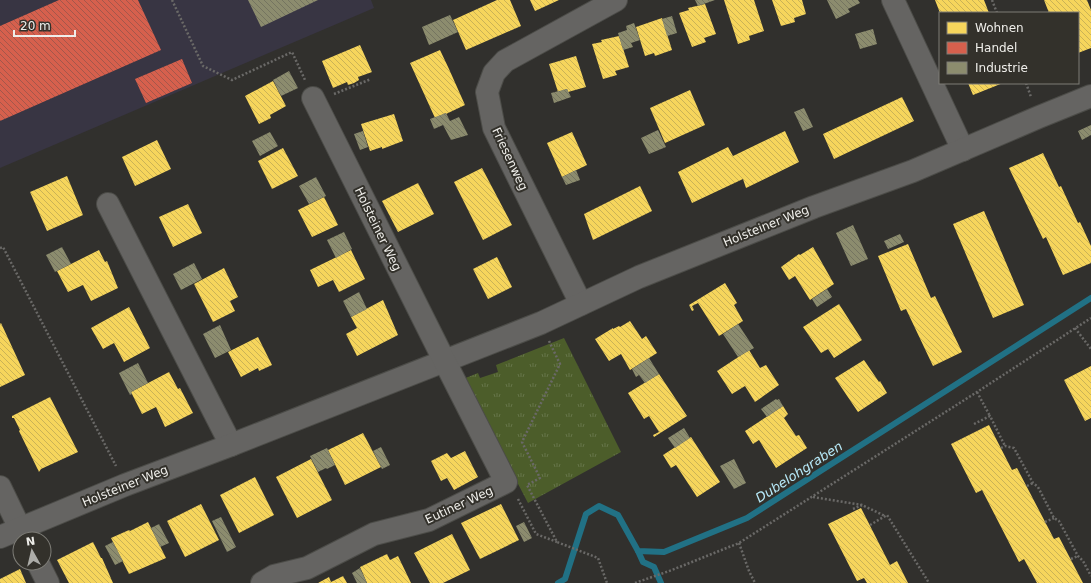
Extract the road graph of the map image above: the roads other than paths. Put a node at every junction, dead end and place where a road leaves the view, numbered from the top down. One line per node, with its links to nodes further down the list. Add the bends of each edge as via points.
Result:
1 (616, 0): 7 (street, Friesenweg, via 505,61 494,73 487,92 494,128)
2 (893, 0): 5 (street)
3 (1091, 96): 5 (street, Holsteiner Weg)
4 (314, 100): 8 (street, Holsteiner Weg)
5 (963, 150): 7 (street, Holsteiner Weg, via 821,204)
6 (108, 204): 9 (street)
7 (581, 304): 8 (street, Holsteiner Weg)
8 (444, 360): 9 (street, Holsteiner Weg); 17 (street, Eutiner Weg, via 506,482 429,520 374,534 307,568 274,576)
9 (231, 445): 12 (street, Holsteiner Weg, via 125,485)
10 (0, 488): 11 (street)
11 (22, 531)
12 (29, 531)
13 (12, 535): 14 (street, Holsteiner Weg)
14 (0, 537)
15 (42, 571): 16 (street)
16 (48, 583)
17 (262, 583)

